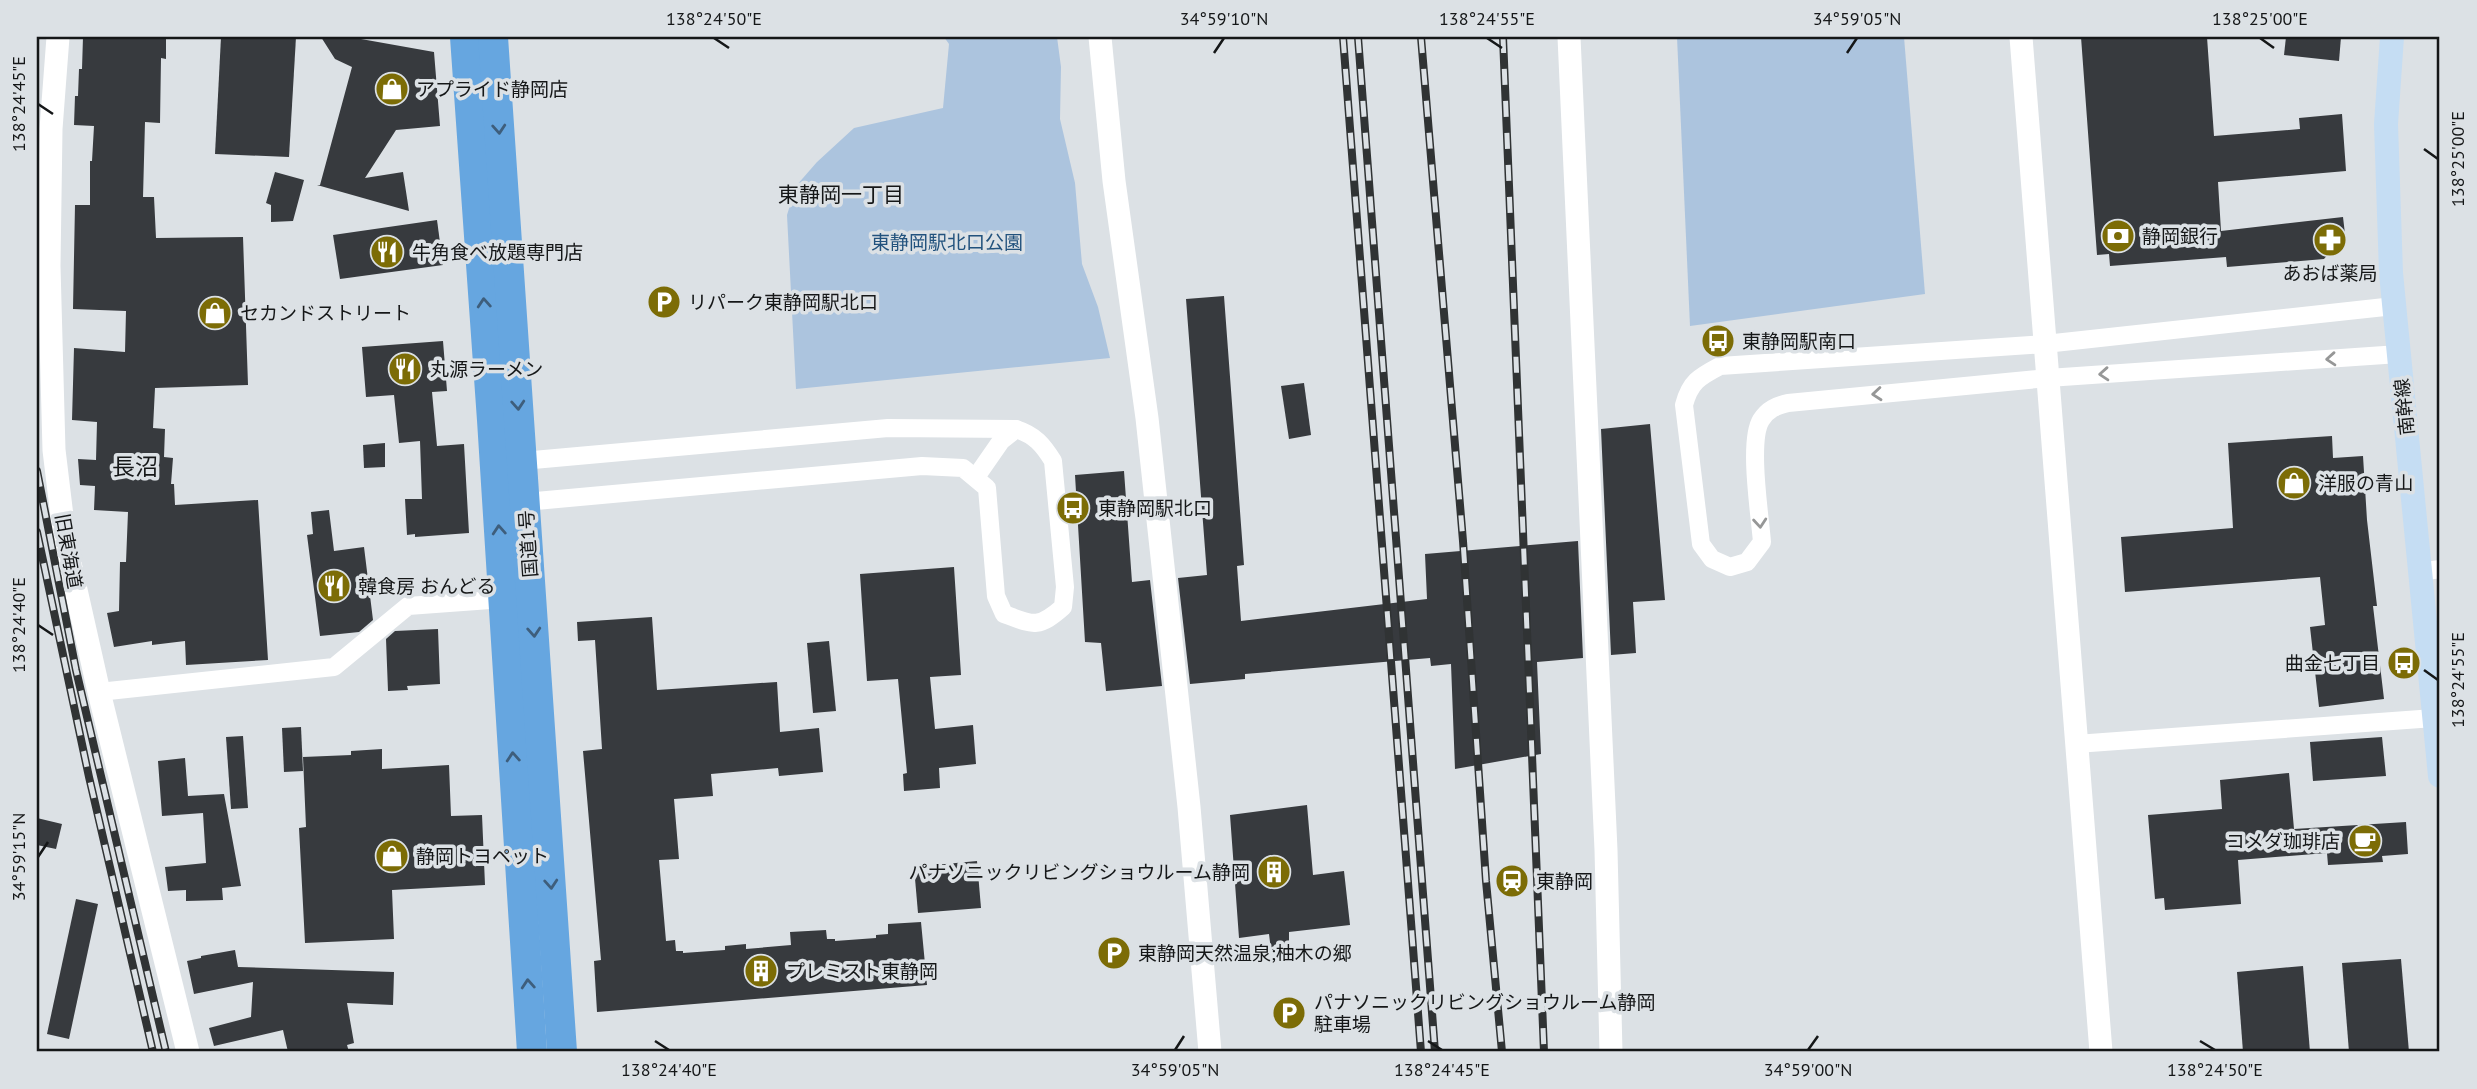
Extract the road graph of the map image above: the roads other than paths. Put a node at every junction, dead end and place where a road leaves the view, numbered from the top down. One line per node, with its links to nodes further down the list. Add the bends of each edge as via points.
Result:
1 (58, 37): 8 (street, 旧東海道)
2 (465, 37): 16 (highway, 国道1号, one-way to 2)
3 (493, 37): 14 (highway, 国道1号, one-way to 14)
4 (1100, 37): 27 (street, via 1185,765)
5 (1569, 37): 28 (street)
6 (2021, 37): 10 (street)
7 (2392, 37): 9 (main road, 南幹線, via 2386,124)
8 (46, 82): 20 (street, 旧東海道, via 51,129 54,450 65,541)
9 (2394, 306): 10 (street); 11 (main road, 南幹線)
10 (2045, 344): 12 (street); 12 (street, one-way to 10, via 1788,402 1770,408 1759,423 1754,453 1762,542 1747,562 1730,567 1712,559 1701,544 1684,405 1688,389 1701,376 1720,366)
11 (2399, 354): 12 (street, one-way to 12); 18 (main road, 南幹線)
12 (2048, 378): 22 (street)
13 (1016, 429): 14 (street, via 888,428); 15 (street, via 1001,441); 15 (street, via 1029,433 1053,461 1065,587 1063,607 1050,618 1032,624 1004,614 996,596 987,488)
14 (522, 461): 16 (street); 17 (highway, 国道1号)
15 (976, 477): 17 (street, via 963,468 922,466)
16 (496, 484): 17 (street); 19 (highway, 国道1号, one-way to 16)
17 (525, 502): 26 (highway, 国道1号, one-way to 26)
18 (2430, 570): 21 (main road, 南幹線)
19 (503, 599): 20 (street, via 408,606 334,667); 25 (highway, 国道1号, one-way to 19)
20 (99, 692): 24 (street, 旧東海道)
21 (2434, 718): 22 (street); 23 (main road, 南幹線)
22 (2077, 744): 29 (street)
23 (2440, 776)
24 (188, 1052)
25 (532, 1052)
26 (562, 1052)
27 (1210, 1052)
28 (1611, 1052)
29 (2101, 1052)

